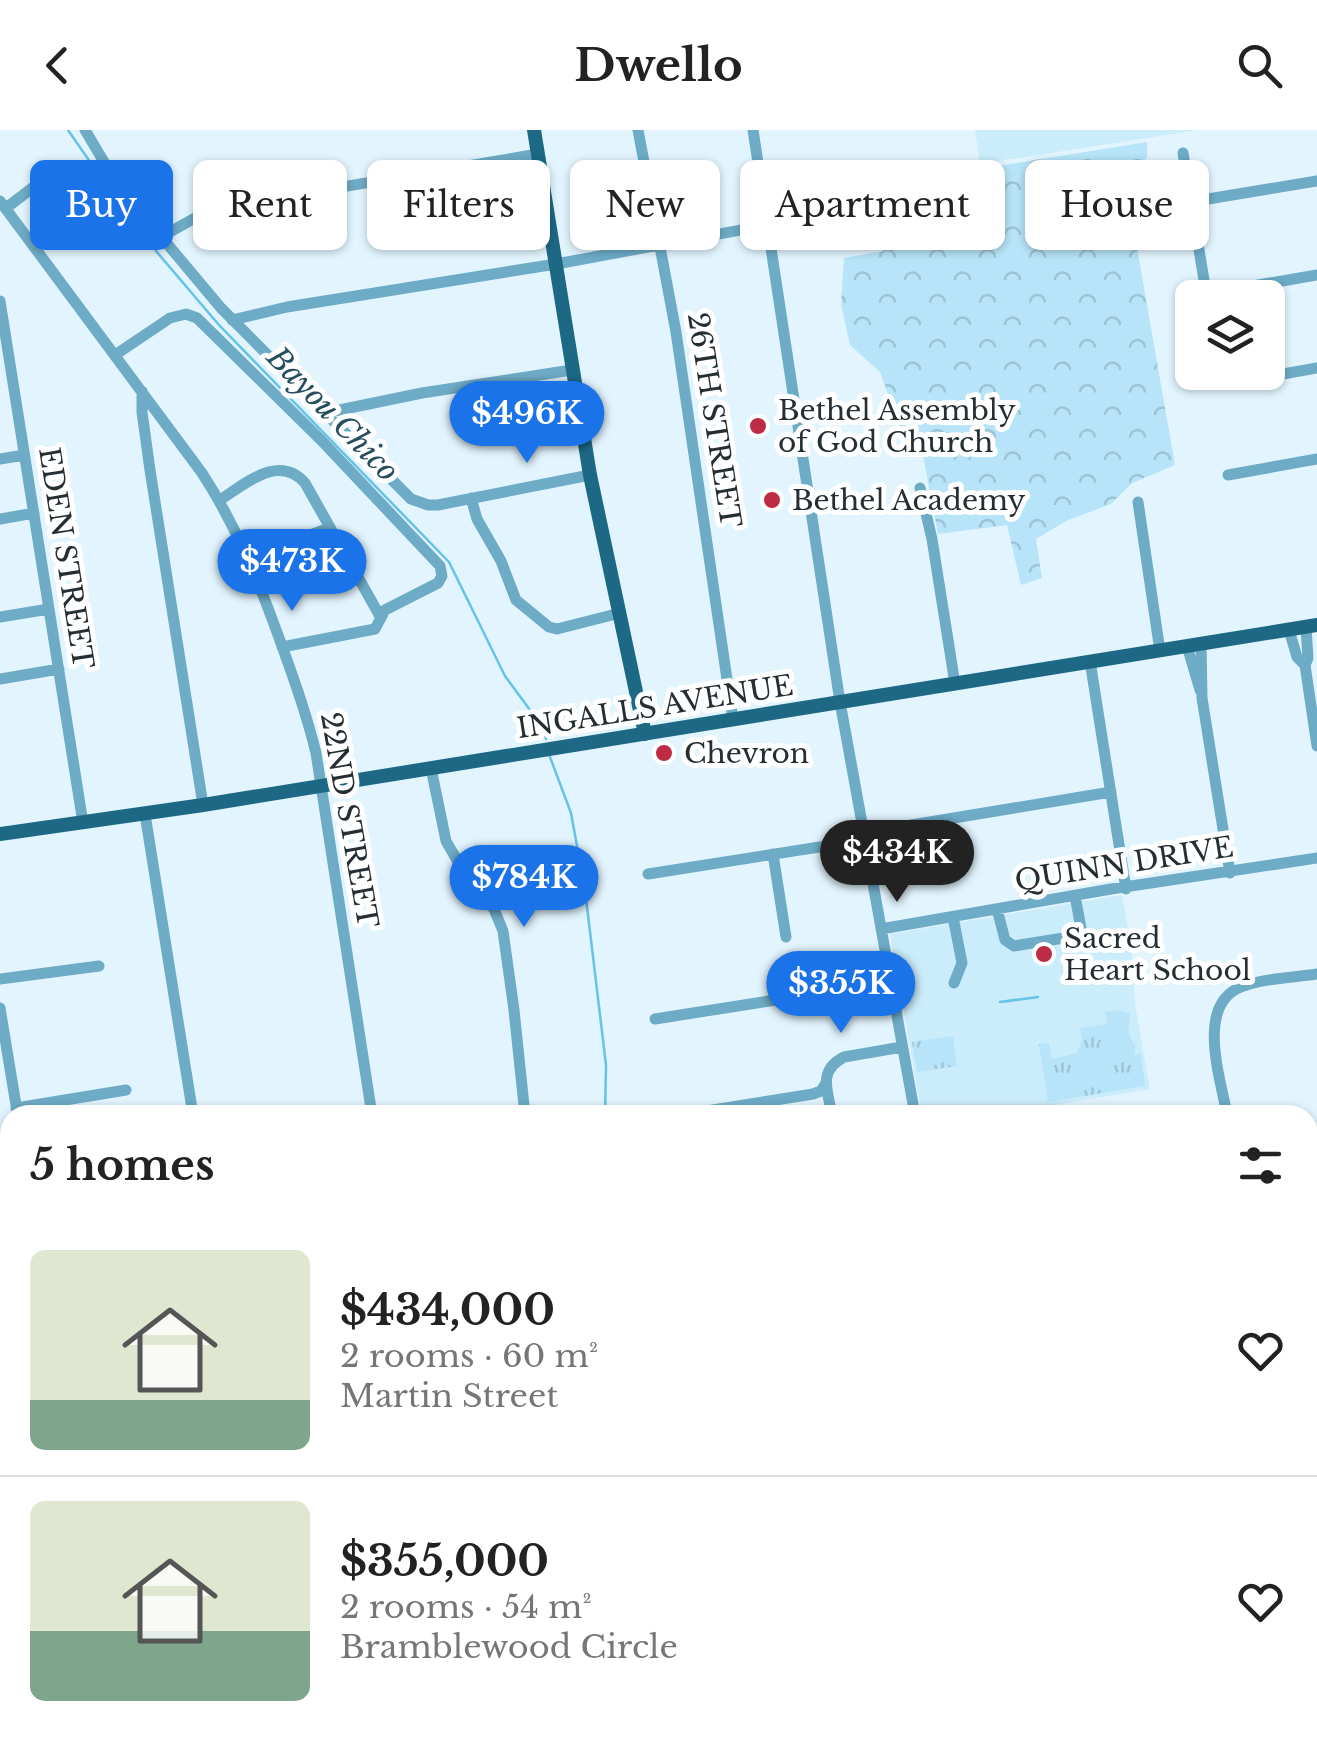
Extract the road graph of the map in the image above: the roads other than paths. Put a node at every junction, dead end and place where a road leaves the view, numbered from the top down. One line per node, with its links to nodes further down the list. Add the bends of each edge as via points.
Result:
1 (84, 130): 7 (street)
2 (534, 130): 6 (main road)
3 (638, 130): 8 (street, 26TH STREET)
4 (754, 130): 9 (street)
5 (1183, 153): 10 (street)
6 (538, 154): 15 (street, via 211,209); 21 (main road)
7 (103, 160)
8 (643, 160)
9 (758, 160)
10 (1184, 160)
11 (1317, 181): 13 (street)
12 (30, 187): 14 (street)
13 (1209, 199)
14 (3, 205): 28 (street, 22ND STREET)
15 (173, 230)
16 (172, 250): 26 (street)
17 (631, 250): 21 (street)
18 (660, 250): 62 (street, 26TH STREET)
19 (772, 250): 61 (street)
20 (1198, 250): 23 (street)
21 (556, 264): 26 (street); 30 (main road)
22 (1317, 275): 24 (street)
23 (1203, 280)
24 (1285, 281)
25 (0, 301): 27 (street, EDEN STREET)
26 (232, 320): 33 (street)
27 (4, 349): 34 (street, EDEN STREET)
28 (115, 355): 32 (street, 22ND STREET); 50 (street, via 170,318 197,318 440,566 438,583)
29 (1317, 368): 31 (street)
30 (572, 370): 33 (street); 37 (main road)
31 (1285, 374)
32 (142, 391): 41 (street, 22ND STREET); 68 (street)
33 (325, 413): 40 (street, via 411,500 428,505)
34 (24, 455): 35 (street); 43 (street, EDEN STREET)
35 (0, 459)
36 (1317, 460): 38 (street)
37 (590, 475): 40 (street); 48 (main road)
38 (1228, 475)
39 (920, 488): 60 (street)
40 (471, 498): 48 (street, via 516,600 549,627)
41 (220, 500): 45 (street, via 272,470 293,472); 46 (street, 22ND STREET)
42 (1138, 502): 55 (street)
43 (34, 514): 44 (street); 47 (street, EDEN STREET)
44 (0, 519)
45 (330, 528): 46 (street); 50 (street)
46 (249, 558): 54 (street, 22ND STREET)
47 (49, 608): 49 (street); 58 (street, EDEN STREET)
48 (620, 613): 63 (main road)
49 (0, 617)
50 (381, 618): 54 (street, via 366,632)
51 (1311, 626): 52 (main road, INGALLS AVENUE); 57 (street)
52 (1289, 630): 53 (main road, INGALLS AVENUE); 57 (street)
53 (1194, 645): 55 (main road, INGALLS AVENUE); 75 (street)
54 (282, 647): 66 (street, 22ND STREET)
55 (1160, 651): 56 (main road, INGALLS AVENUE)
56 (1090, 661): 60 (main road, INGALLS AVENUE); 67 (street)
57 (1305, 666): 64 (street)
58 (59, 670): 59 (street); 70 (street, EDEN STREET)
59 (0, 679)
60 (955, 684): 61 (main road, INGALLS AVENUE)
61 (840, 702): 62 (main road, INGALLS AVENUE); 72 (street)
62 (733, 720): 63 (main road, INGALLS AVENUE)
63 (644, 734): 65 (main road, INGALLS AVENUE)
64 (1317, 746)
65 (431, 768): 66 (main road, INGALLS AVENUE); 97 (street, via 446,841 503,931)
66 (322, 786): 68 (main road, INGALLS AVENUE); 96 (street, 22ND STREET)
67 (1110, 792): 72 (street); 77 (street)
68 (203, 805): 69 (main road, INGALLS AVENUE)
69 (145, 814): 70 (main road, INGALLS AVENUE); 95 (street)
70 (83, 823): 71 (main road, INGALLS AVENUE)
71 (0, 834)
72 (864, 836): 73 (street); 81 (street)
73 (774, 854): 76 (street); 82 (street)
74 (1317, 858): 75 (street, QUINN DRIVE)
75 (1230, 872): 77 (street, QUINN DRIVE)
76 (648, 874)
77 (1126, 889): 78 (street, QUINN DRIVE)
78 (1075, 896): 79 (street, QUINN DRIVE); 79 (street, via 1081,928 1076,936 1014,946 1005,940)
79 (997, 909): 80 (street, QUINN DRIVE)
80 (953, 916): 81 (street, QUINN DRIVE); 87 (street, via 962,963)
81 (880, 928): 86 (street)
82 (786, 936)
83 (99, 966): 85 (street)
84 (1317, 974): 101 (street, via 1240,988 1224,999 1213,1024)
85 (0, 979)
86 (890, 982): 89 (street); 90 (street, via 901,1003)
87 (954, 983)
88 (0, 1008): 93 (street)
89 (655, 1019)
90 (902, 1046): 92 (street, via 837,1060); 100 (street)
91 (126, 1090): 94 (street)
92 (824, 1090): 98 (street); 99 (street)
93 (16, 1105)
94 (48, 1105)
95 (191, 1105)
96 (370, 1105)
97 (519, 1105)
98 (738, 1105)
99 (829, 1105)
100 (912, 1105)
101 (1225, 1105)

